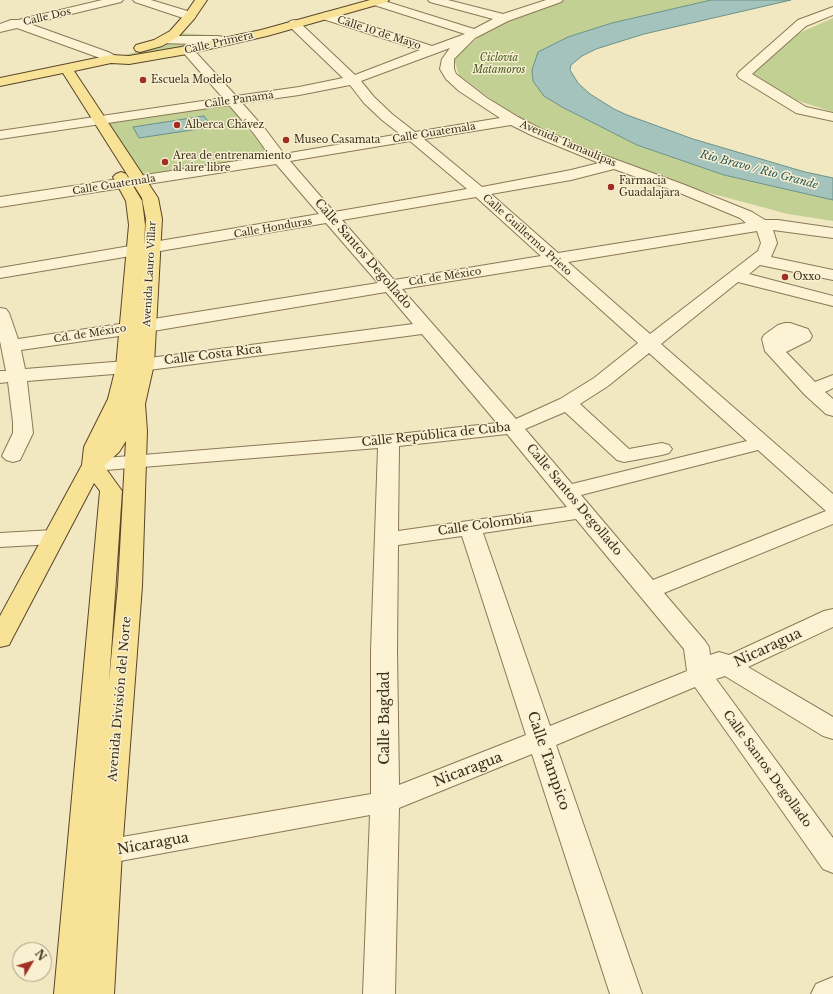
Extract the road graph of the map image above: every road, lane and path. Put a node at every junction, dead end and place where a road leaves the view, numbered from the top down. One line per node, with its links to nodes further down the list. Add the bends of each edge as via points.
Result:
1 (117, 0): 15 (street, Calle Dos)
2 (139, 0): 11 (street)
3 (201, 0): 11 (main road)
4 (434, 0): 14 (street)
5 (523, 0): 9 (street)
6 (557, 0): 9 (street, Avenida Tamaulipas)
7 (828, 0): 17 (street, via 814,10 795,17)
8 (379, 1): 12 (main road, Calle Primera); 19 (street)
9 (541, 4): 14 (street, Avenida Tamaulipas)
10 (833, 12): 17 (street, via 807,20)
11 (190, 16): 20 (main road)
12 (327, 16): 16 (main road, Calle Primera); 23 (street, Calle 10 de Mayo)
13 (0, 18): 15 (street)
14 (504, 18): 19 (street, Avenida Tamaulipas)
15 (16, 24): 18 (street, Calle Dos); 24 (street)
16 (294, 24): 21 (main road, Calle Primera); 26 (street, Calle Guillermo Prieto)
17 (799, 26): 29 (street, via 744,75 800,110)
18 (0, 28)
19 (474, 34): 23 (street, Calle Panamá); 30 (street, Avenida Tamaulipas, via 451,54 447,69 464,88)
20 (165, 40): 21 (street); 24 (main road)
21 (228, 41): 22 (main road, Calle Primera)
22 (187, 50): 24 (main road, Calle Primera, via 129,60); 28 (street, Calle Santos Degollado)
23 (432, 50): 26 (street, Calle Panamá)
24 (111, 59): 25 (main road, Calle Primera)
25 (59, 69): 27 (main road, Calle Primera); 31 (main road, Avenida Lauro Villar)
26 (353, 80): 28 (street, Calle Panamá); 33 (street, Calle Guillermo Prieto, via 387,117)
27 (0, 82)
28 (232, 102): 31 (street, Calle Panamá); 34 (street, Calle Santos Degollado, via 260,132)
29 (833, 118)
30 (513, 120): 33 (street, Calle Guatemala); 35 (street, Avenida Tamaulipas, via 556,141)
31 (94, 122): 32 (street, Calle Panamá); 36 (main road, Avenida Lauro Villar)
32 (0, 135)
33 (414, 137): 34 (street, Calle Guatemala); 37 (street, Calle Guillermo Prieto)
34 (280, 159): 36 (street, Calle Guatemala); 40 (street, Calle Santos Degollado)
35 (615, 164): 37 (street, Calle Honduras); 39 (street, Avenida Tamaulipas)
36 (132, 182): 38 (street, Calle Guatemala); 44 (main road, Avenida Lauro Villar, via 150,198 154,219)
37 (479, 192): 40 (street, Calle Honduras); 46 (street, Calle Guillermo Prieto)
38 (0, 202)
39 (733, 210): 41 (street, Avenida Tamaulipas); 42 (street)
40 (333, 218): 44 (street, Calle Honduras); 50 (street, Calle Santos Degollado)
41 (761, 225): 42 (street, Cd. de México); 45 (street, via 768,238 768,247); 46 (street, Cd. de México)
42 (803, 228): 43 (street); 45 (street, Calle República de Cuba, via 793,232 780,248)
43 (833, 233)
44 (144, 250): 47 (street, Calle Honduras); 53 (main road, Avenida Lauro Villar); 54 (main road, Avenida Lauro Villar)
45 (760, 256): 48 (street); 49 (street, Calle República de Cuba)
46 (554, 260): 50 (street, Cd. de México); 56 (street, Calle Guillermo Prieto)
47 (0, 273)
48 (833, 275)
49 (734, 276): 51 (street); 56 (street, Calle República de Cuba)
50 (390, 286): 53 (street, Cd. de México); 55 (street, Calle Santos Degollado)
51 (833, 301)
52 (0, 313): 57 (street)
53 (147, 326): 54 (street, Cd. de México); 59 (main road, Avenida Lauro Villar)
54 (129, 328): 57 (street, Cd. de México); 59 (main road, Avenida Lauro Villar)
55 (426, 328): 59 (street, Calle Costa Rica); 66 (street, Calle Santos Degollado)
56 (648, 344): 64 (street, Calle República de Cuba, via 601,382); 68 (street, Calle Guillermo Prieto)
57 (11, 346): 60 (street)
58 (774, 351): 62 (street)
59 (135, 366): 60 (street, Calle Costa Rica); 63 (main road, Avenida Lauro Villar); 72 (main road, Avenida Lauro Villar, via 94,447)
60 (9, 377): 70 (street, via 24,433)
61 (833, 381): 62 (street)
62 (812, 391): 65 (street)
63 (136, 403): 71 (main road, Avenida División del Norte); 72 (main road, Avenida Lauro Villar, via 112,448)
64 (567, 403): 66 (street, Calle República de Cuba); 69 (street, via 624,456)
65 (833, 410)
66 (512, 427): 67 (street, Calle República de Cuba); 73 (street, Calle Santos Degollado)
67 (389, 441): 71 (street, Calle República de Cuba); 80 (street, Calle Bagdad)
68 (762, 443): 73 (street); 74 (street, Calle Guillermo Prieto)
69 (662, 449)
70 (13, 456)
71 (135, 462): 72 (street, Calle República de Cuba); 81 (main road, Avenida División del Norte)
72 (93, 465): 78 (main road, Avenida Lauro Villar); 82 (main road, Avenida División del Norte, via 111,491)
73 (567, 492): 75 (street, Calle Santos Degollado)
74 (833, 506)
75 (582, 510): 77 (street, Calle Colombia); 83 (street, Calle Santos Degollado)
76 (833, 516): 83 (street)
77 (470, 527): 80 (street, Calle Colombia); 90 (street, Calle Tampico)
78 (54, 537): 79 (street); 85 (main road, Avenida Lauro Villar)
79 (0, 540)
80 (387, 540): 91 (street, Calle Bagdad, via 384,651)
81 (130, 586): 82 (main road); 92 (main road, Avenida División del Norte)
82 (103, 588): 92 (main road, Avenida División del Norte)
83 (650, 590): 86 (street, Calle Santos Degollado)
84 (833, 617): 87 (street, Nicaragua)
85 (0, 639)
86 (696, 647): 87 (street); 88 (street, Calle Santos Degollado)
87 (728, 666): 88 (street, Nicaragua); 89 (street)
88 (700, 675): 90 (street, Nicaragua); 93 (street, Calle Santos Degollado)
89 (833, 729)
90 (541, 740): 91 (street, Nicaragua); 98 (street, Calle Tampico)
91 (385, 802): 92 (street, Nicaragua); 97 (street, Calle Bagdad)
92 (95, 854): 95 (main road, Avenida División del Norte); 96 (main road, Avenida División del Norte)
93 (833, 861)
94 (833, 991): 99 (street)
95 (70, 994)
96 (98, 994)
97 (379, 994)
98 (626, 994)
99 (827, 994)

